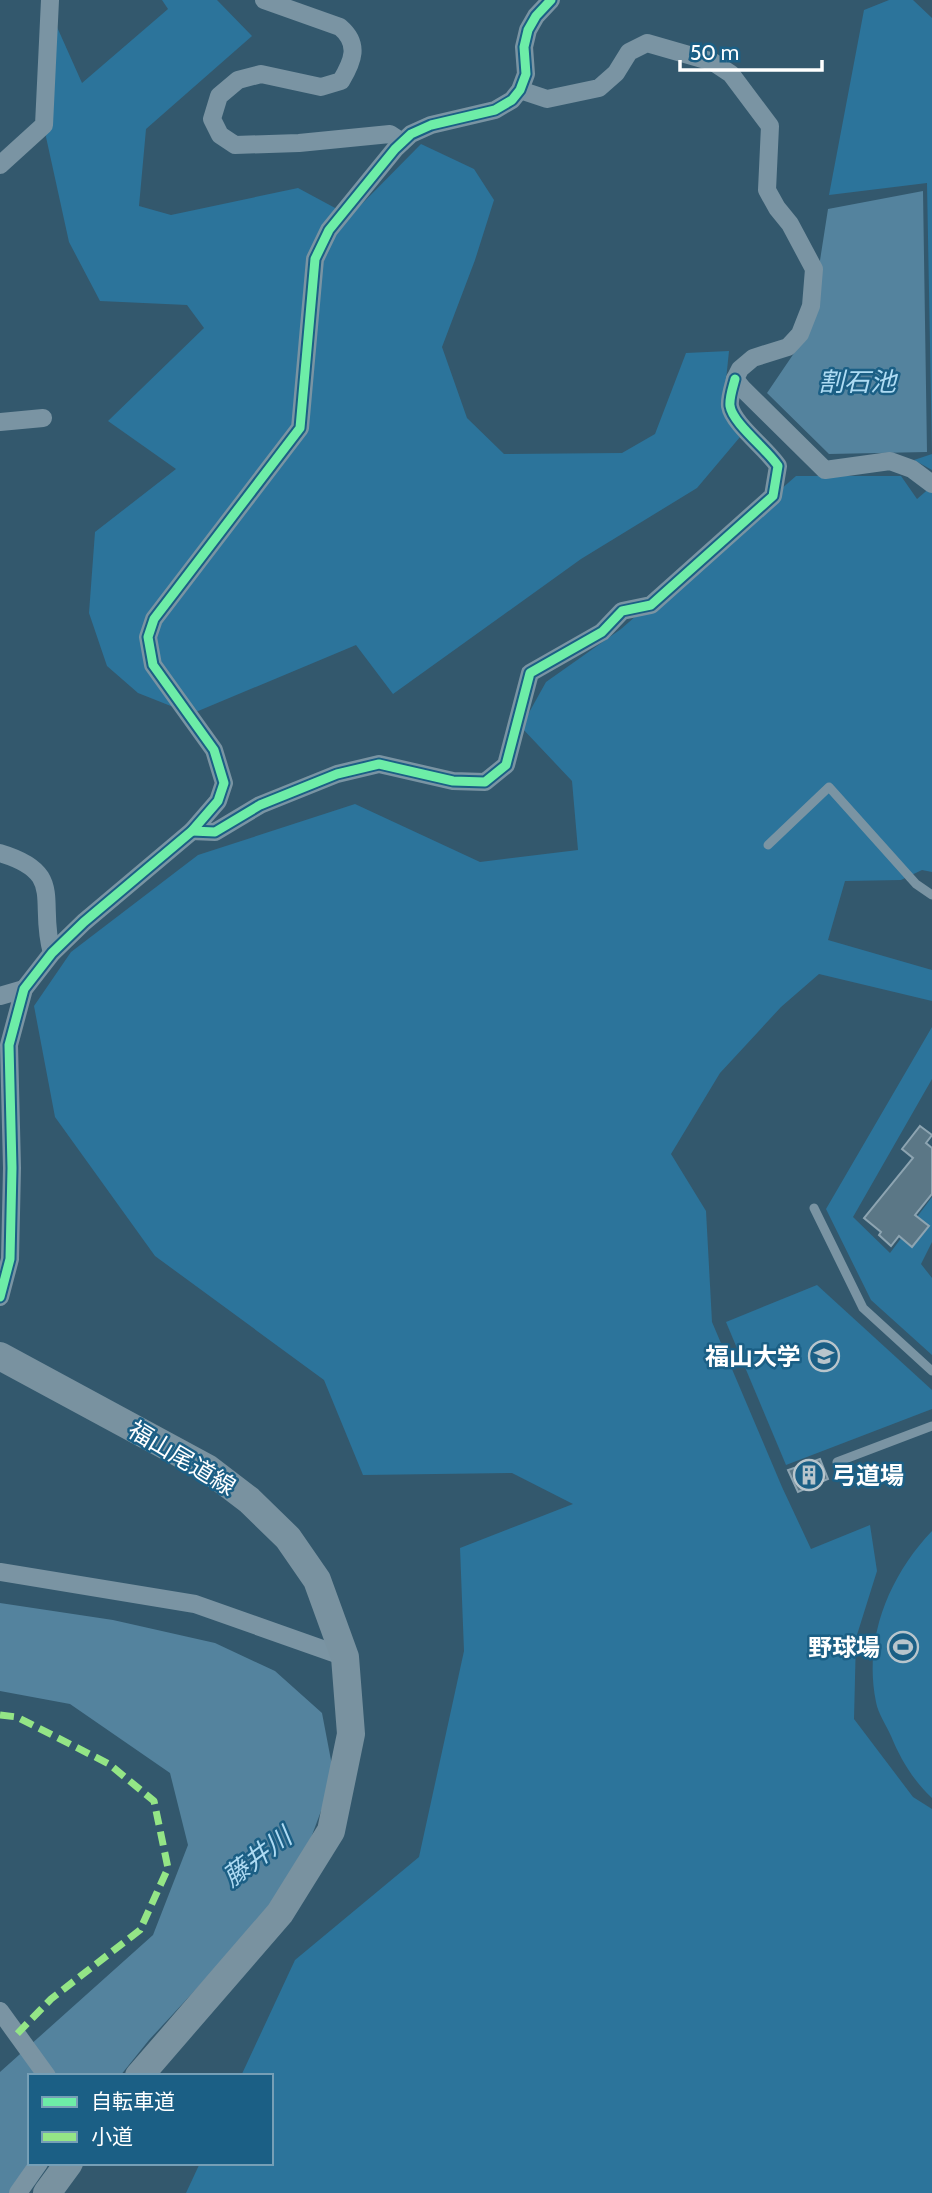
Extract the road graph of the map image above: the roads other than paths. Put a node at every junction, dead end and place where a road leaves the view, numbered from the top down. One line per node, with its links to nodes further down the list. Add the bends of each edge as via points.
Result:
1 (50, 0): 6 (street, via 44,125)
2 (264, 0): 5 (street, via 341,27 354,49 348,69 341,81 321,87 261,74 238,80 219,96 215,108 212,119 220,135 235,145 390,134)
3 (551, 0): 4 (street, via 528,30 526,74)
4 (520, 90): 5 (street, via 495,110 431,125); 7 (street, via 548,99 599,88 629,52 648,43 713,62 739,84 770,126 767,190 814,269 811,306 800,334 788,346 753,358)
5 (402, 142): 11 (street, via 329,230 315,260 299,428 154,619 148,637 153,664 214,750 224,783 218,801)
6 (0, 165)
7 (735, 379): 10 (street, via 825,470 890,461 912,469); 11 (street, via 730,405 734,416 778,466 773,496 651,605 622,611 602,632 530,673 506,765 496,774 485,782 453,781 379,764 337,774 260,804 215,832)
8 (43, 418): 9 (street)
9 (0, 422)
10 (932, 484)
11 (192, 831): 15 (street)
12 (768, 845): 14 (lane, via 829,787 916,884)
13 (0, 853): 15 (street, via 40,873 46,885)
14 (932, 895)
15 (52, 953): 16 (street)
16 (24, 989): 17 (street); 19 (street, via 9,1045 10,1259)
17 (0, 996)
18 (814, 1208): 21 (lane, via 863,1308)
19 (0, 1297)
20 (0, 1356): 25 (main road, 福山尾道線, via 206,1468 249,1500 288,1538 317,1580)
21 (932, 1371)
22 (932, 1426): 23 (lane)
23 (837, 1462)
24 (0, 1572): 25 (street, via 195,1604)
25 (345, 1657): 28 (main road, 福山尾道線, via 351,1734 331,1831 280,1913)
26 (0, 2011): 27 (street)
27 (45, 2074)
28 (141, 2074)
29 (38, 2165): 31 (street)
30 (68, 2165): 32 (main road)
31 (18, 2193)
32 (47, 2193)

